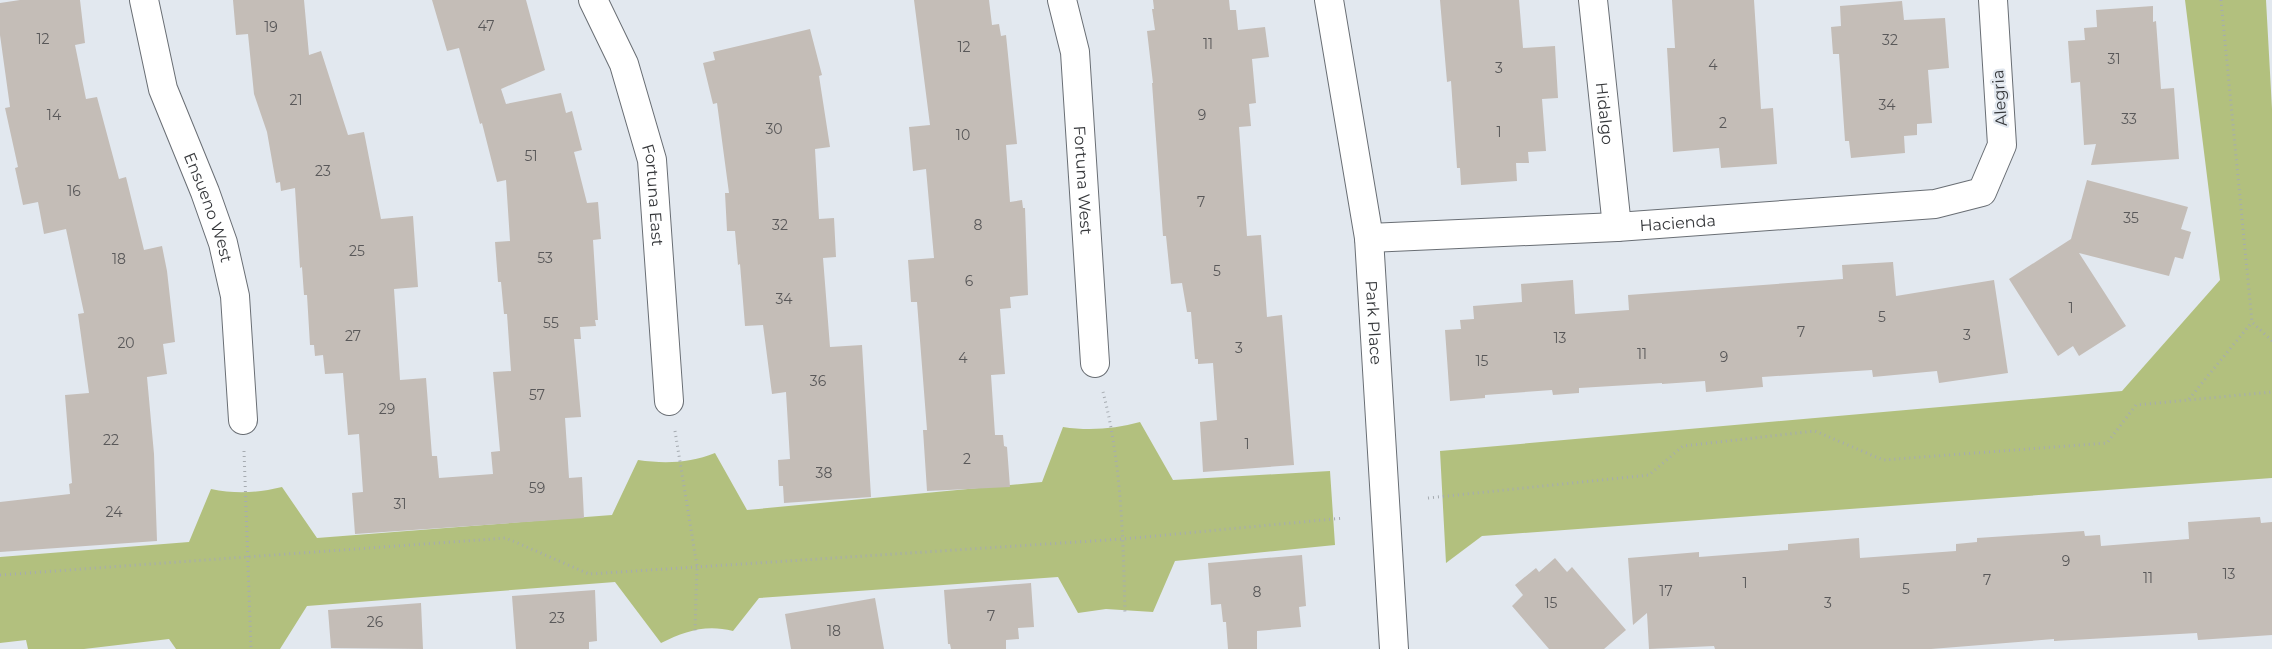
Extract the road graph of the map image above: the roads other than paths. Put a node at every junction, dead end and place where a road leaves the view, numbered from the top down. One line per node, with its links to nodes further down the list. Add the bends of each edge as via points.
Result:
1 (144, 0): 12 (street, Ensueno West, via 163,90 223,244 235,296)
2 (593, 0): 11 (street, Fortuna East, via 624,64 652,160)
3 (1062, 0): 10 (street, Fortuna West, via 1075,52)
4 (1329, 0): 9 (street, Park Place)
5 (1593, 0): 8 (street, Hidalgo)
6 (1993, 0): 7 (street, Alegria, via 2002,145)
7 (1982, 192): 8 (street, Hacienda, via 1935,204)
8 (1617, 227): 9 (street, Hacienda)
9 (1369, 238): 13 (street, Park Place)
10 (1095, 363)
11 (669, 401)
12 (243, 420)
13 (1394, 649)

